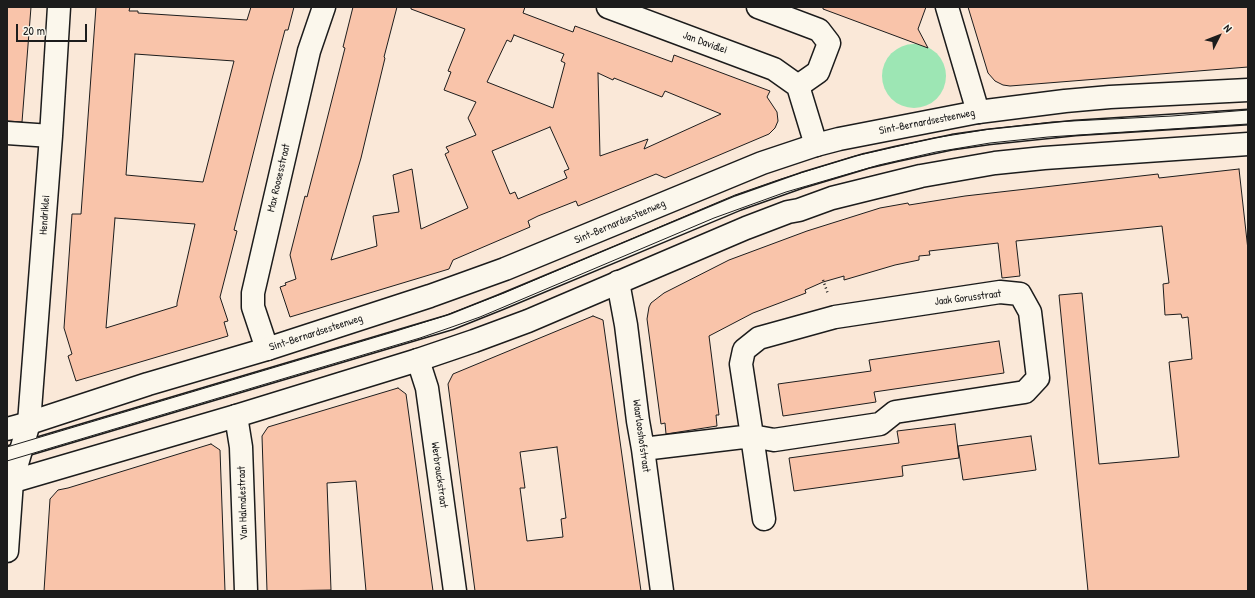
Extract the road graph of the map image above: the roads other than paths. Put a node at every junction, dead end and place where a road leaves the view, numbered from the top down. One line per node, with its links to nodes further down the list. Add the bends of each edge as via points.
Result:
1 (59, 7): 11 (street, Hendriklei)
2 (324, 7): 15 (street, Max Roosesstraat, via 309,51 252,293 253,307)
3 (608, 7): 6 (street, Jan Davidlei, via 774,69)
4 (758, 7): 6 (street, via 819,30 829,43 818,72)
5 (947, 7): 8 (street)
6 (798, 86): 13 (street)
7 (1248, 90): 8 (street, Sint-Bernardsesteenweg, via 1110,97)
8 (978, 112): 13 (street, Sint-Bernardsesteenweg)
9 (1248, 117): 22 (lane, via 1075,128 988,137 866,161 738,203 451,322)
10 (7, 133): 11 (street)
11 (51, 136): 18 (street, Hendriklei)
12 (1248, 144): 14 (street, via 1044,158 995,163 921,176 832,198 788,212)
13 (816, 145): 15 (street, Sint-Bernardsesteenweg, via 781,156 505,269)
14 (618, 282): 16 (street, via 528,321); 21 (street, Waarlooshofstraat)
15 (267, 349): 18 (street, Sint-Bernardsesteenweg)
16 (418, 360): 17 (street); 27 (street, Werbrouckstraat, via 428,388)
17 (236, 416): 23 (street); 26 (street, Van Halmalestraat, via 241,447)
18 (29, 423): 19 (street, Sint-Bernardsesteenweg); 22 (street, Hendriklei)
19 (7, 429)
20 (752, 436): 20 (street, Jaak Gorusstraat, via 741,364 744,350 759,338 835,317 1000,292 1020,294 1030,312 1038,378 1025,392 895,412 880,424 774,440); 21 (street, Jaak Gorusstraat); 24 (street, Jaak Gorusstraat)
21 (643, 449): 28 (street, Waarlooshofstraat)
22 (15, 452): 23 (street, Hendriklei)
23 (10, 482): 25 (street, Hendriklei)
24 (764, 519)
25 (7, 551)
26 (246, 591)
27 (455, 591)
28 (662, 591)

